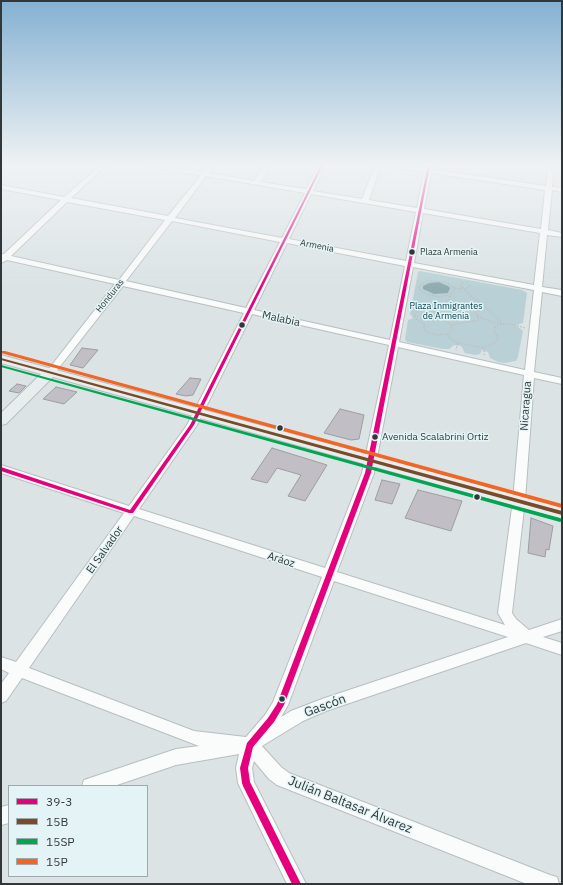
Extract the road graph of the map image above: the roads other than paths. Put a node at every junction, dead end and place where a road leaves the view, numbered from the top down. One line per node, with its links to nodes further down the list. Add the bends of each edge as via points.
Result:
1 (58, 206): 13 (street)
2 (106, 206): 9 (street, Armenia)
3 (179, 206): 9 (street, Honduras)
4 (301, 206): 12 (street, El Salvador)
5 (400, 206): 8 (street)
6 (422, 206): 8 (street)
7 (547, 206): 10 (street, Nicaragua)
8 (421, 210): 10 (street); 14 (street)
9 (170, 218): 12 (street, Armenia); 15 (street, Honduras)
10 (545, 232): 11 (street); 16 (street, Nicaragua)
11 (562, 235)
12 (284, 240): 14 (street, Armenia); 18 (street, El Salvador)
13 (2, 258): 15 (street, Malabia)
14 (410, 264): 16 (street, Armenia); 19 (street)
15 (119, 284): 18 (street, Malabia); 21 (street, Honduras)
16 (538, 288): 17 (street, Armenia); 22 (street, Nicaragua)
17 (562, 292)
18 (249, 312): 19 (street, Malabia); 24 (street, El Salvador)
19 (392, 343): 22 (street, Malabia); 26 (street)
20 (1, 359): 21 (main road)
21 (51, 372): 24 (main road); 25 (main road, Honduras)
22 (529, 374): 23 (street, Malabia); 28 (street, Nicaragua)
23 (562, 381)
24 (199, 412): 26 (main road); 29 (street, El Salvador)
25 (1, 421)
26 (370, 460): 28 (main road); 31 (street, via 368,473)
27 (1, 469): 29 (street, Aráoz)
28 (519, 500): 30 (main road); 33 (street, Nicaragua, via 505,613 511,623)
29 (131, 512): 31 (street, Aráoz); 36 (street, El Salvador)
30 (562, 513)
31 (329, 575): 33 (street, Aráoz); 38 (street, via 280,705)
32 (562, 625): 33 (street, Gascón)
33 (528, 638): 34 (street, Aráoz); 38 (street, Gascón, via 322,706 297,716)
34 (562, 649)
35 (1, 663): 36 (street)
36 (19, 670): 37 (street, El Salvador); 38 (street, via 194,738)
37 (1, 696)
38 (250, 745): 39 (street, Gascón, via 176,757); 40 (street, via 244,768 246,783); 41 (street, Julián Baltasar Álvarez, via 283,779)
39 (93, 785)
40 (297, 884)
41 (550, 884)

